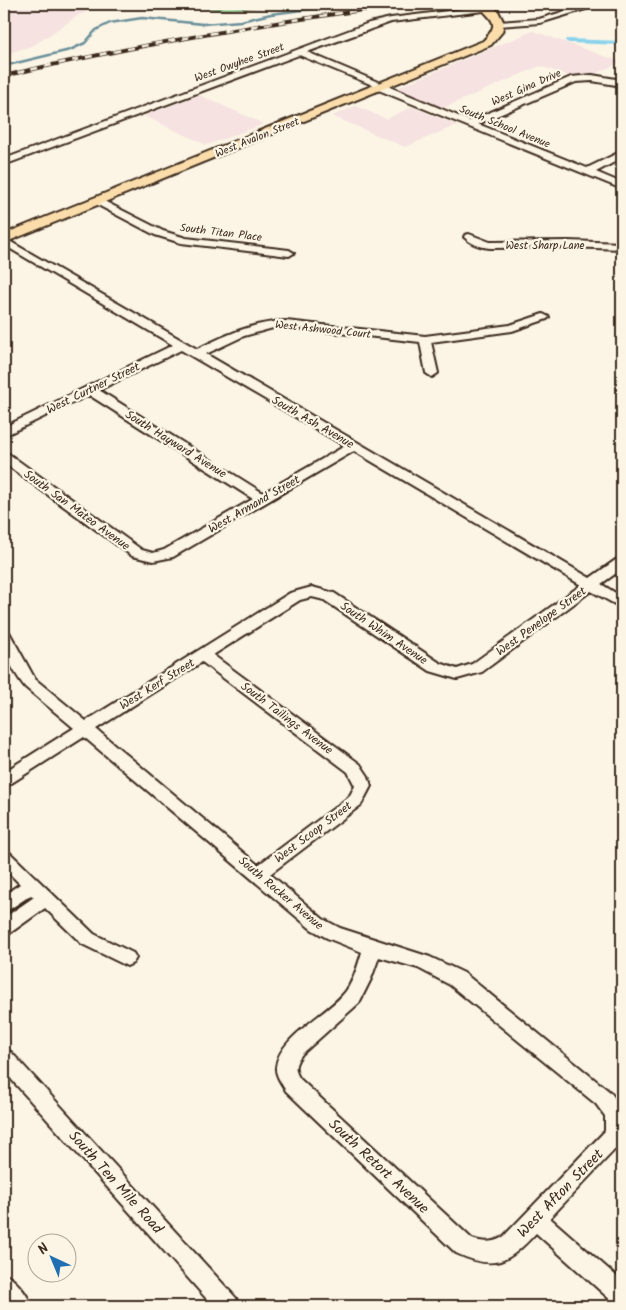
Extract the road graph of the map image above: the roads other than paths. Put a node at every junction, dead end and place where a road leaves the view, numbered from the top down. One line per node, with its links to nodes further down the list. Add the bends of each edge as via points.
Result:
1 (598, 4): 3 (street)
2 (486, 6): 4 (main road, via 496,14); 6 (street, West Owyhee Street, via 391,20)
3 (528, 23): 4 (street); 5 (street, via 527,27)
4 (499, 24): 8 (main road, West Avalon Street, via 487,43)
5 (511, 34)
6 (298, 52): 8 (street, South School Avenue); 11 (street, West Owyhee Street)
7 (622, 83): 9 (street, West Gina Drive, via 592,78 563,82)
8 (381, 87): 9 (street, South School Avenue); 14 (main road, West Avalon Street)
9 (470, 124): 12 (street, South School Avenue)
10 (622, 154): 12 (street)
11 (4, 162)
12 (588, 172): 13 (street, South School Avenue)
13 (622, 186)
14 (98, 201): 16 (main road, West Avalon Street); 18 (street, South Titan Place, via 171,238)
15 (469, 237): 17 (street, West Sharp Lane, via 490,245)
16 (4, 240): 21 (street, South Ash Avenue)
17 (622, 246)
18 (289, 253)
19 (543, 317): 20 (street, West Ashwood Court, via 512,328)
20 (425, 339): 22 (street, West Ashwood Court, via 267,324); 23 (street)
21 (182, 345): 22 (street, South Ash Avenue); 24 (street, West Curtner Street)
22 (197, 354): 26 (street, South Ash Avenue)
23 (432, 372)
24 (90, 390): 25 (street, West Curtner Street); 28 (street, South Hayward Avenue)
25 (4, 432)
26 (354, 446): 28 (street, West Armand Street); 31 (street, South Ash Avenue)
27 (4, 457): 29 (street, South San Mateo Avenue, via 137,552)
28 (263, 499): 29 (street, West Armand Street, via 168,554)
29 (153, 557)
30 (622, 562): 31 (street, West Penelope Street)
31 (591, 585): 33 (street, South Ash Avenue); 36 (street, West Penelope Street, via 477,668)
32 (312, 592): 35 (street, West Kerf Street, via 295,596); 36 (street, South Whim Avenue, via 329,596 435,666)
33 (622, 603)
34 (6, 645): 37 (street, South Rocker Avenue, via 30,683)
35 (203, 654): 37 (street, West Kerf Street); 39 (street, South Tailings Avenue, via 354,768)
36 (457, 674)
37 (86, 729): 38 (street, West Kerf Street); 41 (street, South Rocker Avenue)
38 (4, 780)
39 (363, 786): 41 (street, West Scoop Street, via 355,801)
40 (4, 858): 42 (street)
41 (258, 874): 46 (street, South Rocker Avenue, via 327,931)
42 (32, 885): 43 (street); 44 (street)
43 (46, 898): 45 (street); 47 (street, via 88,938)
44 (4, 904)
45 (4, 928)
46 (373, 947): 49 (street, South Rocker Avenue, via 442,969 457,979 604,1098); 51 (street, South Retort Avenue, via 354,994 342,1009 296,1047 286,1065 288,1076 293,1085 464,1246)
47 (127, 958)
48 (4, 1058): 55 (street, South Ten Mile Road)
49 (616, 1116): 50 (street, West Afton Street, via 617,1127 612,1138)
50 (536, 1219): 51 (street, West Afton Street, via 512,1244 500,1251); 53 (street)
51 (486, 1253)
52 (4, 1286): 54 (street)
53 (622, 1295)
54 (21, 1306)
55 (228, 1306)

